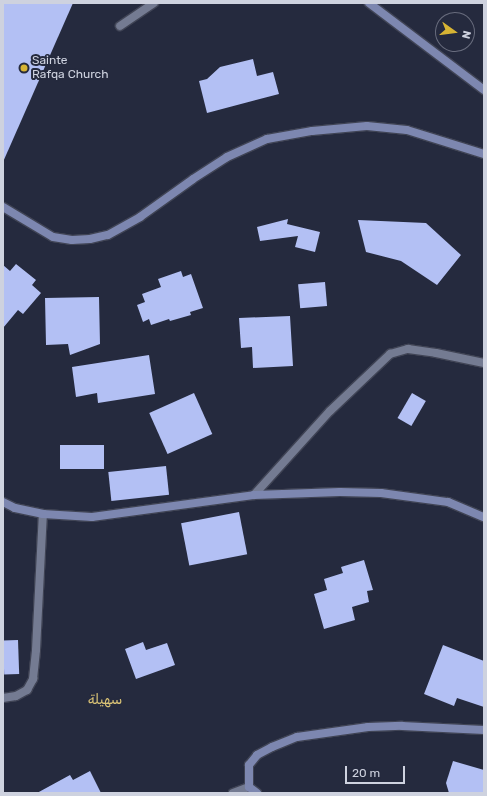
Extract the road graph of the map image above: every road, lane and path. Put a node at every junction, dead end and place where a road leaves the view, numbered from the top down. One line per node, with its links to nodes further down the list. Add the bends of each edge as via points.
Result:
1 (154, 3): 3 (street)
2 (369, 3): 4 (street)
3 (120, 26)
4 (484, 90)
5 (484, 154): 6 (street, via 407,130 367,126 312,131 267,139 228,157 140,217 108,235 72,240 53,237)
6 (3, 207)
7 (484, 363): 8 (street, via 408,349 390,354 330,411)
8 (254, 495): 10 (street, via 92,517); 11 (street, via 381,493 448,502)
9 (3, 502): 10 (street, via 15,508)
10 (42, 514): 12 (street, via 33,679 27,690 16,696)
11 (484, 517)
12 (3, 698)
13 (484, 730): 14 (street, via 374,727 297,738 257,755 249,765)
14 (249, 787): 15 (street); 16 (street)
15 (232, 793)
16 (257, 793)

